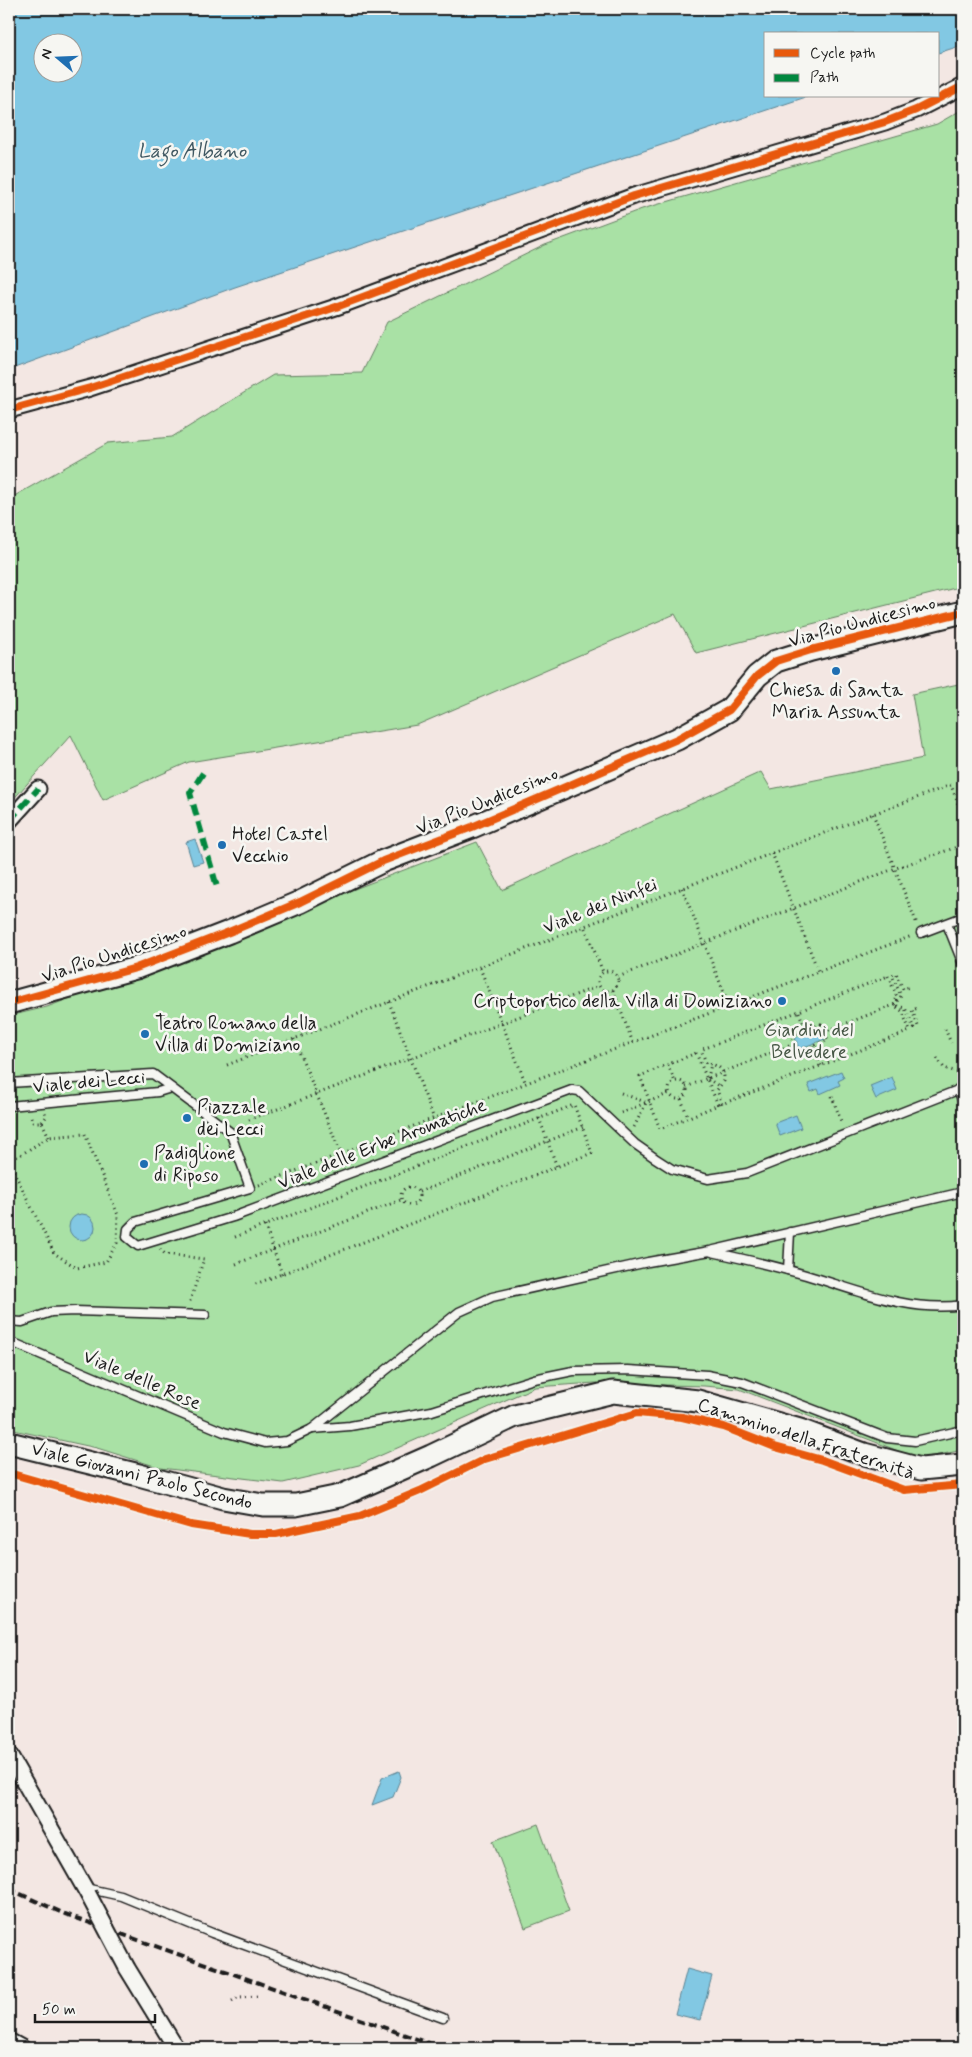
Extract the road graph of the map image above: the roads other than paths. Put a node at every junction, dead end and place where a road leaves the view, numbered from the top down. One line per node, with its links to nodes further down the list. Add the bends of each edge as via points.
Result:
1 (963, 86): 3 (street)
2 (940, 98): 4 (street, via 885,122 634,196 336,307 90,388)
3 (940, 98)
4 (9, 410)
5 (963, 612): 12 (street, Via Pio Undicesimo, via 776,661 757,676 729,710 677,739 472,827 383,861 229,932 136,968)
6 (38, 789): 7 (street)
7 (9, 821)
8 (963, 917): 9 (lane)
9 (947, 924): 10 (lane); 11 (lane)
10 (921, 933)
11 (963, 964)
12 (9, 1003)
13 (9, 1083): 14 (lane, Viale dei Lecci, via 152,1074)
14 (171, 1088): 15 (lane, Viale delle Erbe Aromatiche, via 230,1132 250,1188 134,1222 127,1237 138,1246 191,1231 572,1090 583,1094 654,1158 672,1169 708,1179 747,1173); 17 (lane, Viale dei Lecci, via 158,1092)
15 (961, 1088): 16 (lane)
16 (963, 1102)
17 (9, 1106)
18 (963, 1192): 19 (lane)
19 (790, 1232): 20 (lane); 21 (lane)
20 (710, 1251): 21 (lane); 26 (lane, via 492,1297 459,1312)
21 (788, 1270): 22 (lane, via 915,1306)
22 (963, 1305)
23 (205, 1315): 24 (lane, via 75,1311 51,1312 22,1322)
24 (9, 1321)
25 (9, 1341): 26 (lane, Viale delle Rose, via 224,1432 264,1443 287,1441)
26 (312, 1429): 27 (lane, via 350,1426 432,1411 573,1371 628,1370 707,1375 742,1382 887,1438 914,1441)
27 (963, 1430)
28 (9, 1443): 29 (street, Viale Giovanni Paolo Secondo, via 223,1498 263,1505 296,1505 340,1496 515,1416 613,1392 698,1401 921,1469)
29 (963, 1465)
30 (9, 1755): 31 (street)
31 (87, 1891): 32 (lane, via 121,1896); 35 (street, bridge, via 127,1968)
32 (443, 2018)
33 (9, 2040): 34 (street)
34 (22, 2048)
35 (176, 2048)

